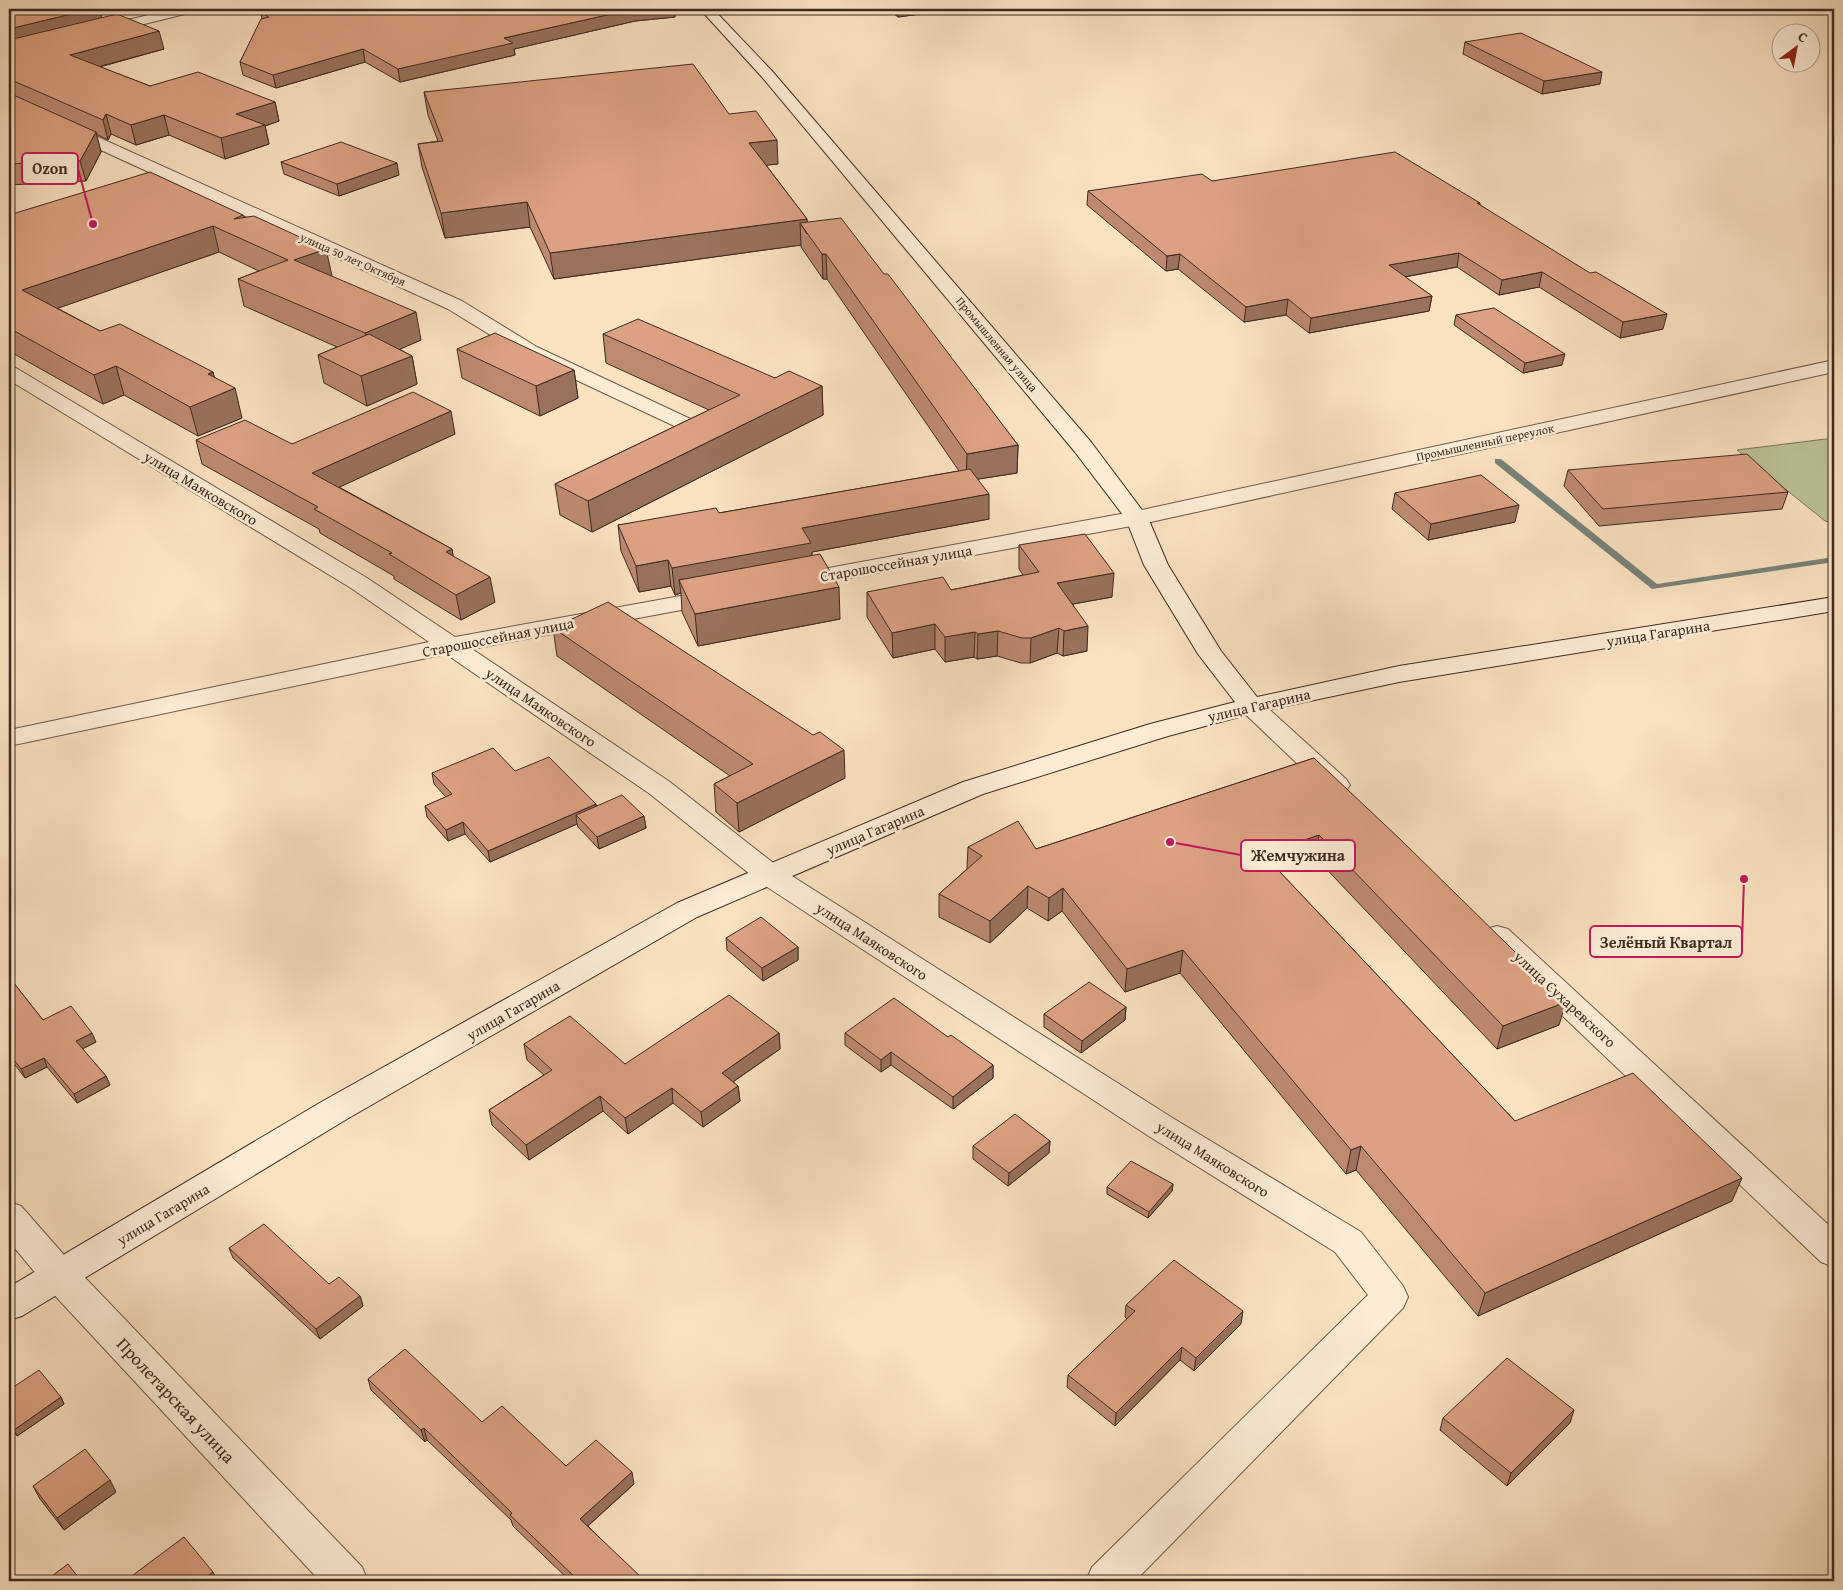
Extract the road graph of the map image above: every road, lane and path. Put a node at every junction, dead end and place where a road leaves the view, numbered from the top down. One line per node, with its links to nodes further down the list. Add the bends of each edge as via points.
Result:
1 (184, 9): 3 (street)
2 (706, 9): 8 (street, Промышленная улица, via 767,74 1022,373)
3 (82, 36)
4 (9, 102): 7 (street, улица 50 лет Октября, via 455,305 530,350)
5 (1834, 366): 8 (street, Промышленный переулок)
6 (9, 372): 12 (street, улица Маяковского, via 358,583)
7 (692, 427)
8 (1137, 518): 9 (street, Старошоссейная улица); 13 (street, Промышленная улица, via 1156,565 1205,646)
9 (774, 585)
10 (745, 591): 12 (street, Старошоссейная улица)
11 (1834, 604): 13 (street, улица Гагарина, via 1399,674)
12 (450, 645): 14 (street, Старошоссейная улица); 16 (street, улица Маяковского, via 660,788)
13 (1251, 706): 15 (street); 16 (street, улица Гагарина, via 1159,730 973,788)
14 (9, 738)
15 (1358, 805)
16 (771, 876): 20 (street, улица Гагарина, via 687,910 335,1110); 23 (street, улица Маяковского, via 1159,1126 1348,1242 1390,1297)
17 (1478, 918): 19 (street, улица Сухаревского)
18 (9, 1216): 20 (street, Пролетарская улица)
19 (1834, 1252)
20 (59, 1276): 21 (street, улица Гагарина); 22 (street, Пролетарская улица)
21 (9, 1305)
22 (347, 1581)
23 (1107, 1581)

